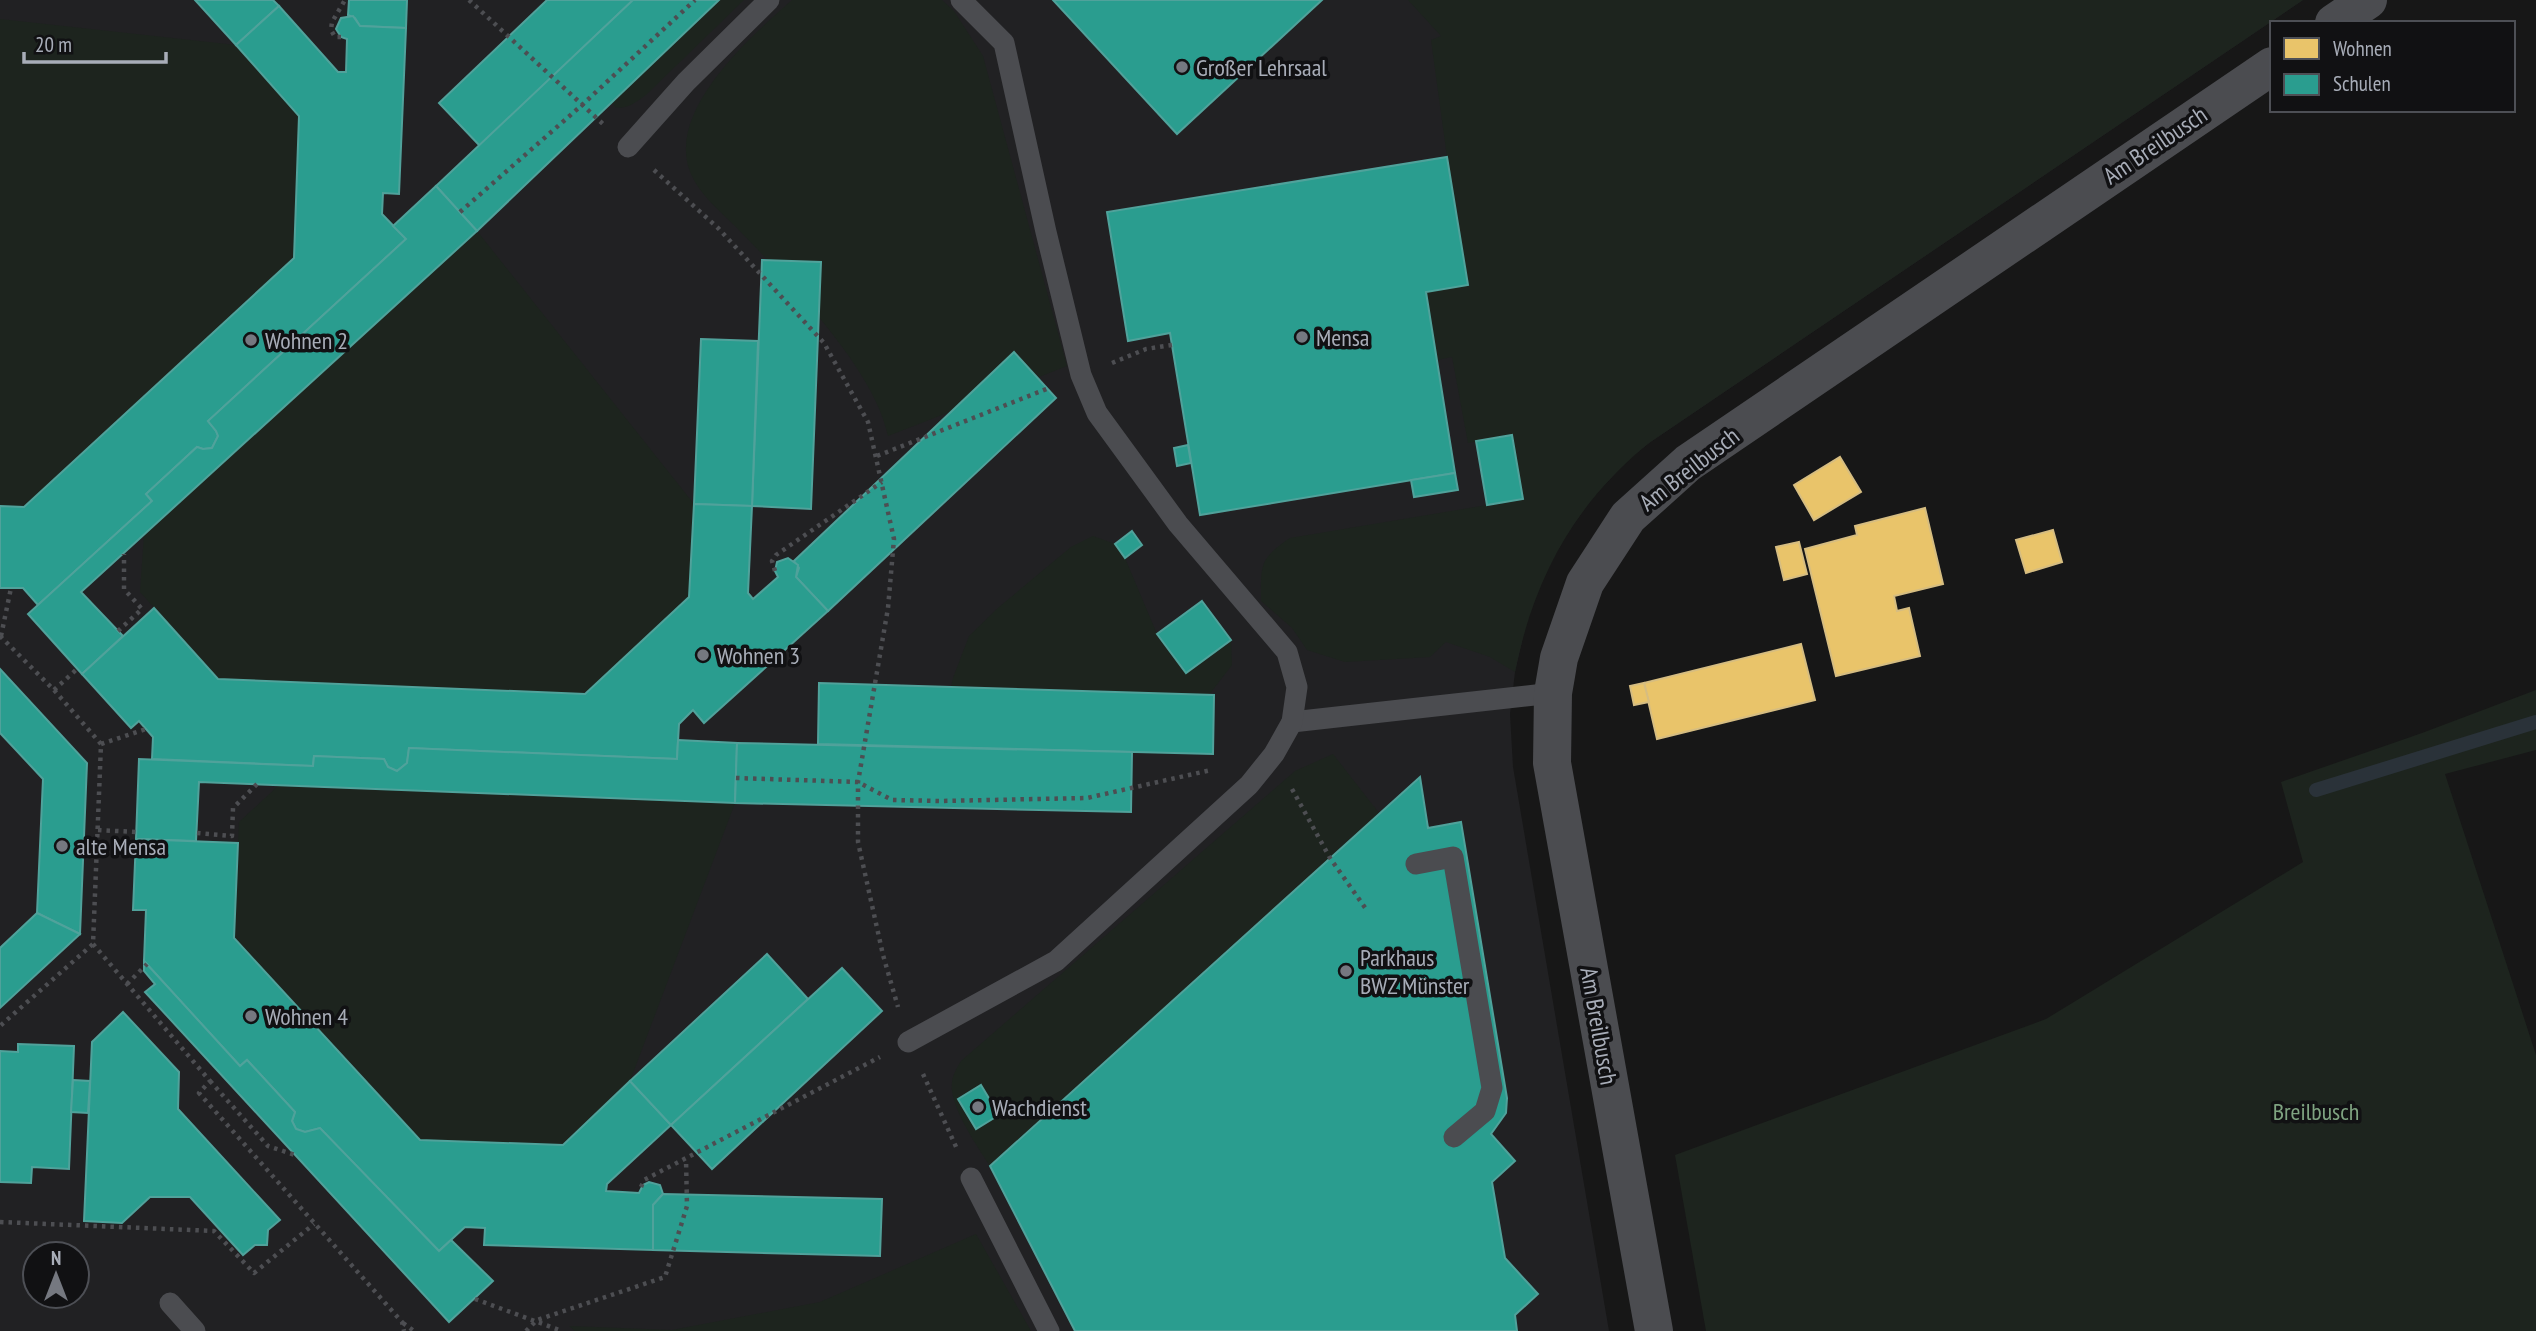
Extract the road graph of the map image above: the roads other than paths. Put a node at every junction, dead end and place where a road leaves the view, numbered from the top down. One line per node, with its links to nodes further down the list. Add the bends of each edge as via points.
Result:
1 (769, 0): 6 (lane)
2 (961, 0): 8 (lane, via 1004,43 1081,375 1097,414 1178,524 1287,652 1297,687)
3 (2368, 0): 4 (street)
4 (2337, 21)
5 (2270, 66): 7 (street, Am Breilbusch, via 1688,463 1628,517 1585,583 1559,658)
6 (628, 147)
7 (1553, 693): 8 (lane); 16 (street, Am Breilbusch, via 1552,764)
8 (1292, 722): 10 (lane, via 1249,785 1056,961)
9 (1416, 864): 11 (lane, via 1453,857 1492,1088 1485,1111)
10 (908, 1042)
11 (1454, 1137)
12 (971, 1178): 15 (lane)
13 (170, 1303): 14 (lane)
14 (195, 1331)
15 (1049, 1331)
16 (1654, 1331)

